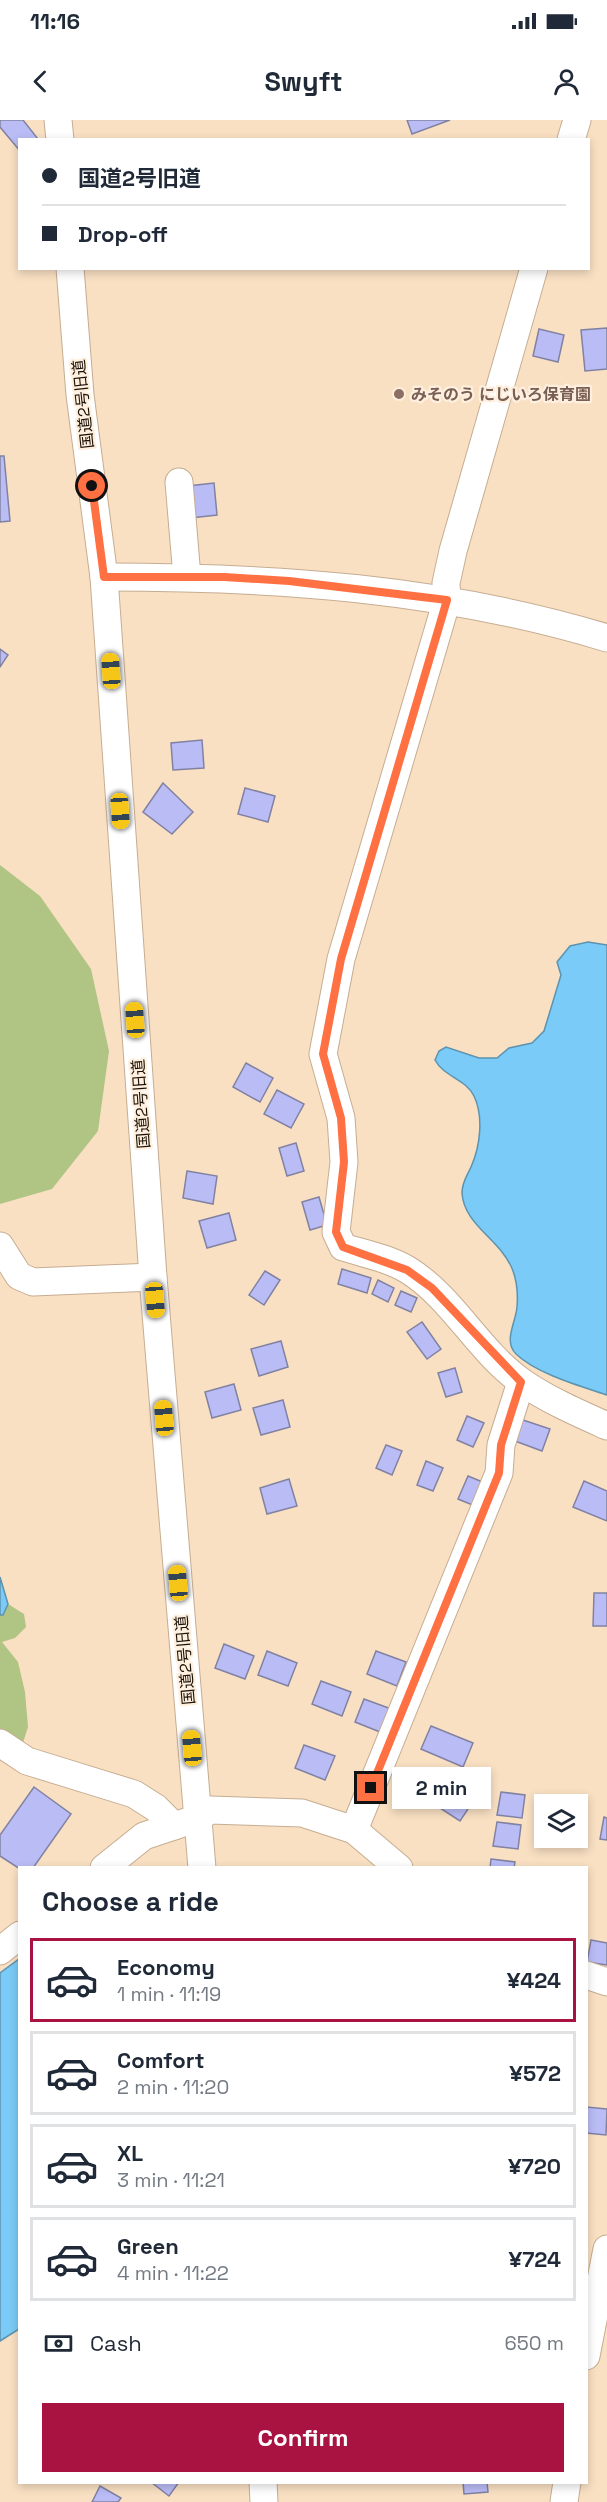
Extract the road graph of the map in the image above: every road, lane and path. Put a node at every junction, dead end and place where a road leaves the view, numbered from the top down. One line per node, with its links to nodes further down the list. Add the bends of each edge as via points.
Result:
1 (58, 120): 3 (street)
2 (577, 120): 4 (street)
3 (60, 138)
4 (572, 138)
5 (70, 270): 8 (street, 国道2号旧道, via 80,395)
6 (533, 270): 10 (street, via 453,551 446,583)
7 (178, 482): 9 (street)
8 (104, 577): 9 (street); 13 (street, 国道2号旧道)
9 (187, 577): 10 (street, via 289,581)
10 (447, 600): 11 (street); 14 (street, via 341,959 323,1054 341,1118 344,1162 336,1232 343,1247 407,1270 432,1288)
11 (607, 638)
12 (0, 1246): 13 (street, via 19,1276 33,1282)
13 (153, 1277): 17 (street, 国道2号旧道)
14 (521, 1382): 15 (street); 18 (street, via 501,1445 499,1473)
15 (607, 1426)
16 (0, 1743): 17 (street, via 27,1761 134,1794)
17 (186, 1822): 18 (street, via 210,1810 302,1813); 19 (street, via 144,1836); 20 (street, 国道2号旧道)
18 (354, 1830): 21 (street)
19 (106, 1866)
20 (201, 1866)
21 (397, 1866)
22 (18, 1937): 23 (street)
23 (0, 1951)
24 (588, 1976): 25 (street)
25 (607, 1982)
26 (607, 2249): 27 (street)
27 (588, 2346)
28 (262, 2484): 29 (street)
29 (264, 2502)

